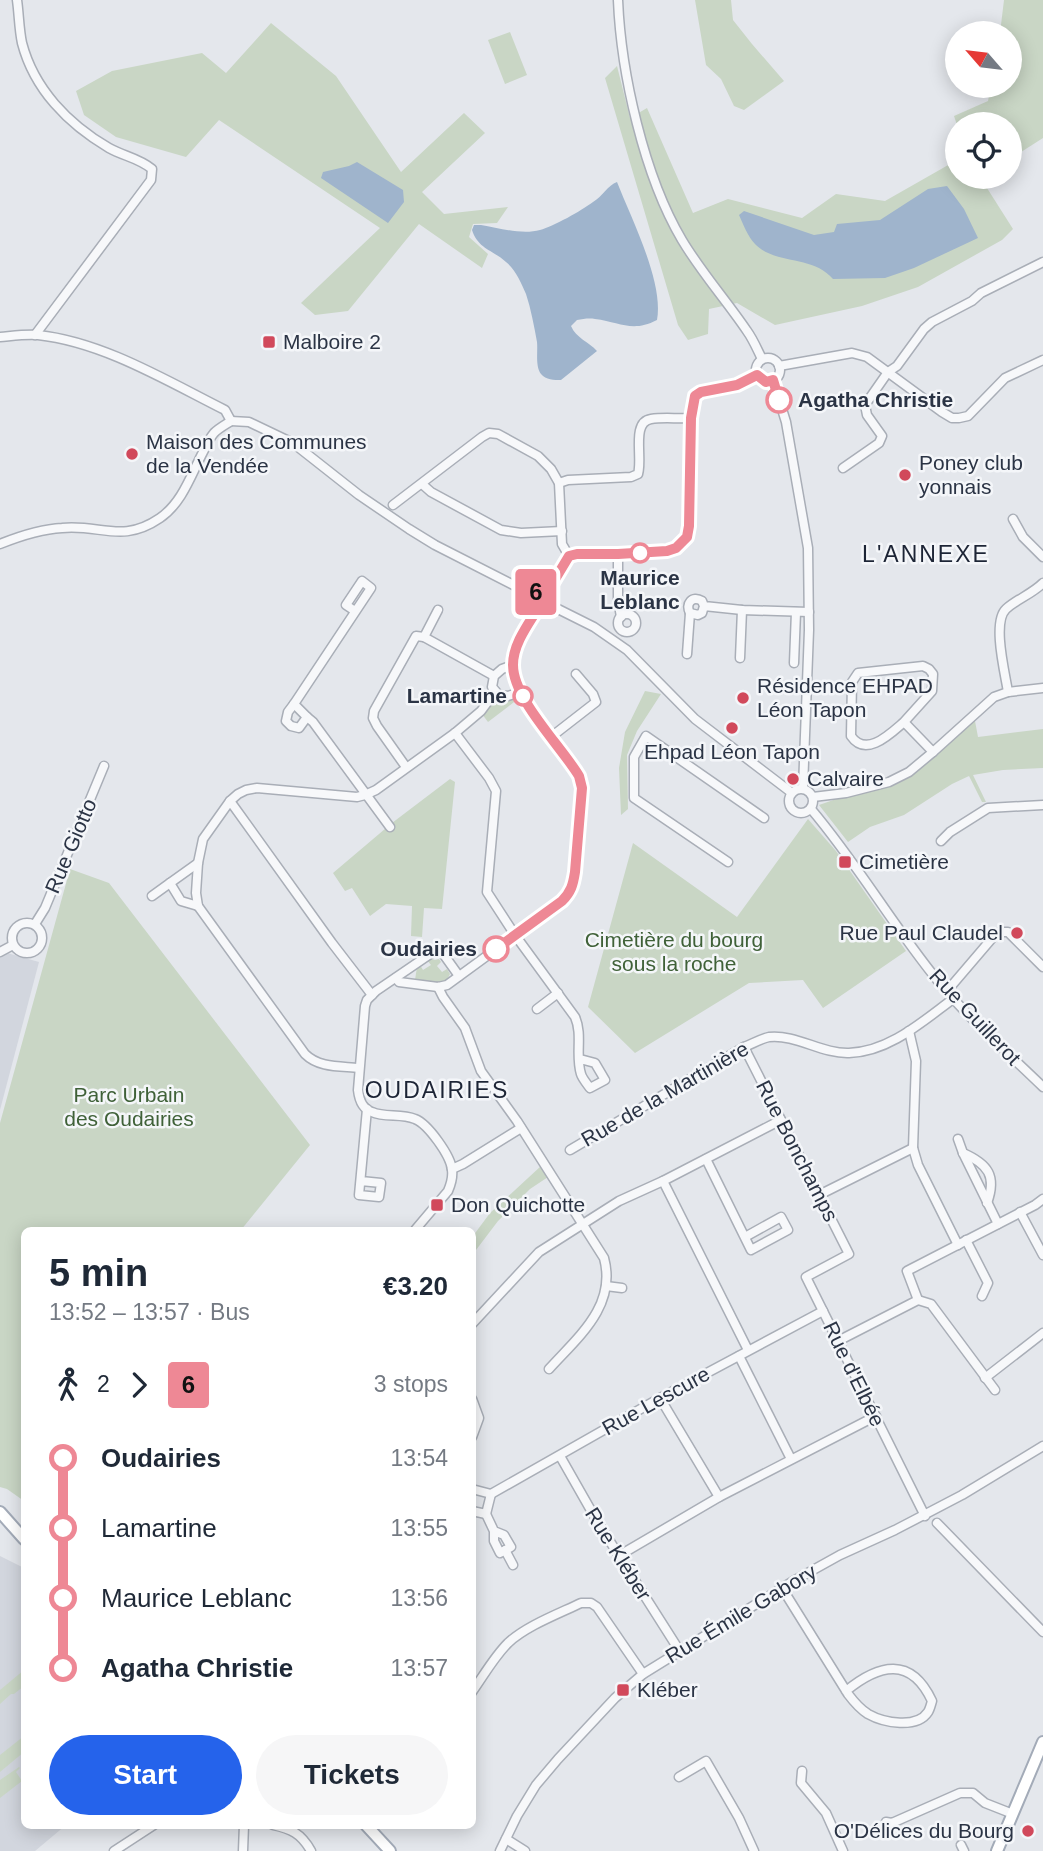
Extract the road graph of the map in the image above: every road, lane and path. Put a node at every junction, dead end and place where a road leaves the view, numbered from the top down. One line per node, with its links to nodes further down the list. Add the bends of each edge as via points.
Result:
1 (18, 0): 4 (street, via 22,42 37,81 55,105 88,135 152,169 150,180)
2 (618, 0): 6 (street, via 624,62 639,130 667,213)
3 (1043, 262): 9 (street, via 932,322)
4 (35, 334): 5 (street); 13 (street, via 101,351 225,410)
5 (0, 337)
6 (762, 359): 8 (street, via 771,358); 10 (street)
7 (1043, 360): 9 (street, via 1005,378 968,416 959,418 942,412)
8 (779, 366): 9 (street, via 852,353); 11 (street)
9 (888, 372): 14 (street, via 865,405 882,439)
10 (757, 375): 11 (street, via 766,382); 12 (street, via 737,385 701,392 695,396)
11 (773, 380): 34 (street, via 786,422 808,548)
12 (691, 418): 15 (street, via 642,423 638,474); 21 (street, via 687,537 667,551)
13 (231, 421): 20 (street, via 214,433 178,500 154,522 117,533 63,527); 26 (street, via 249,422 293,443 409,529)
14 (843, 468)
15 (559, 483): 16 (street, via 538,456 489,433); 19 (street)
16 (422, 484): 17 (street); 19 (street, via 501,530)
17 (393, 505)
18 (1013, 519): 23 (street)
19 (562, 531): 22 (street, via 562,544)
20 (0, 544)
21 (618, 554): 22 (street); 36 (street)
22 (569, 556): 25 (street)
23 (1043, 557)
24 (1043, 583): 47 (street, via 1004,610 999,620)
25 (548, 591): 26 (street); 27 (street)
26 (533, 595): 30 (street)
27 (552, 606): 30 (street); 57 (street, via 627,650 695,719)
28 (704, 606): 31 (street); 35 (street, via 698,615); 35 (street, via 699,599 692,600)
29 (438, 610): 37 (street)
30 (537, 610): 41 (street, via 516,647)
31 (742, 610): 33 (street); 39 (street)
32 (355, 611): 48 (street)
33 (796, 612): 34 (street); 40 (street)
34 (809, 612): 56 (street)
35 (690, 613): 38 (street)
36 (621, 617)
37 (424, 637): 43 (street); 55 (street, via 414,638 373,718)
38 (687, 654)
39 (740, 658)
40 (794, 663)
41 (513, 665): 43 (street); 46 (street)
42 (576, 674): 52 (street, via 596,702)
43 (494, 676): 45 (street)
44 (1043, 688): 47 (street)
45 (495, 691): 46 (street, via 508,696); 51 (street, via 481,711)
46 (521, 692): 52 (street)
47 (1007, 692): 53 (street, via 994,697)
48 (293, 704): 49 (street); 49 (street, via 286,722 299,728)
49 (307, 717): 58 (street)
50 (904, 722): 50 (street, via 932,691 929,669 858,673 852,682 851,736 855,741 881,741); 53 (street)
51 (455, 733): 55 (street); 72 (street, via 496,791 487,892)
52 (551, 737): 72 (street, via 579,776 582,788 573,885 562,901)
53 (933, 752): 59 (street, via 889,782)
54 (104, 766): 71 (street, Rue Giotto)
55 (406, 767): 58 (street)
56 (803, 788): 57 (street); 59 (street)
57 (792, 793): 62 (street, via 789,799 795,812)
58 (365, 795): 60 (street, via 257,788); 64 (street)
59 (813, 797): 62 (street)
60 (230, 801): 67 (street, via 203,839); 81 (street)
61 (1043, 805): 65 (street, via 988,808)
62 (811, 809): 79 (street, Rue Guillerot)
63 (764, 818): 66 (street, via 646,736 634,757 634,798)
64 (390, 827)
65 (941, 841)
66 (728, 862)
67 (198, 863): 68 (street); 70 (street)
68 (170, 883): 69 (street); 70 (street, via 181,901)
69 (152, 896)
70 (198, 905): 87 (street, via 305,1054 320,1064)
71 (35, 925): 73 (street, via 29,922 14,929); 73 (street, via 42,938 35,951 22,953)
72 (515, 935): 76 (street); 80 (street)
73 (13, 945): 74 (street)
74 (0, 952)
75 (1043, 967): 79 (street, via 1008,932 1000,932)
76 (459, 976): 77 (street, via 439,948); 78 (street)
77 (396, 978): 78 (street); 81 (street)
78 (438, 987): 91 (street, via 465,1028 481,1071)
79 (947, 991): 82 (street, Rue Guillerot)
80 (558, 993): 83 (street); 86 (street, via 578,1022)
81 (372, 995): 87 (street, via 364,1012)
82 (953, 999): 84 (street, Rue de la Martinière); 88 (street, Rue Guillerot)
83 (537, 1009)
84 (909, 1031): 85 (street, Rue de la Martinière, via 878,1047 847,1053 777,1037); 93 (street, via 916,1061)
85 (744, 1047): 90 (street, Rue Bonchamps); 94 (street, Rue de la Martinière)
86 (580, 1059)
87 (359, 1068): 89 (street, via 360,1101)
88 (1043, 1087)
89 (367, 1109): 97 (street, via 423,1123 449,1157); 98 (street)
90 (781, 1120): 96 (street); 100 (street, Rue Bonchamps)
91 (521, 1128): 97 (street); 105 (street)
92 (958, 1139): 95 (street)
93 (914, 1148): 100 (street); 108 (street, via 918,1165)
94 (570, 1150)
95 (963, 1153): 102 (street); 102 (street, via 989,1172 992,1191)
96 (706, 1159): 99 (street); 107 (street)
97 (452, 1169): 106 (street, via 448,1191)
98 (360, 1181)
99 (663, 1181): 105 (street); 119 (street)
100 (819, 1195): 109 (street, Rue Bonchamps)
101 (1043, 1199): 103 (street)
102 (987, 1203): 104 (street)
103 (1020, 1212): 104 (street); 110 (street)
104 (998, 1224): 108 (street)
105 (582, 1226): 111 (street, via 604,1258); 116 (street, via 540,1252)
106 (418, 1227)
107 (745, 1237): 107 (street, via 751,1250 788,1230 781,1217)
108 (962, 1242): 113 (street, via 988,1283); 114 (street, via 907,1271)
109 (849, 1254): 115 (street, Rue d'Elbée, via 806,1277)
110 (1043, 1255)
111 (606, 1286): 112 (street); 121 (street, via 599,1311)
112 (622, 1288)
113 (982, 1296)
114 (918, 1300): 118 (street); 122 (street, via 931,1304)
115 (823, 1311): 118 (street, Rue d'Elbée); 119 (street, Rue Lescure)
116 (476, 1320)
117 (1043, 1333): 122 (street)
118 (838, 1341): 125 (street, Rue d'Elbée)
119 (748, 1350): 120 (street, Rue Lescure)
120 (739, 1356): 124 (street, Rue Lescure); 128 (street)
121 (549, 1369)
122 (985, 1378): 123 (street)
123 (995, 1390)
124 (660, 1398): 127 (street, Rue Lescure); 131 (street)
125 (876, 1416): 128 (street); 135 (street, Rue d'Elbée)
126 (1043, 1446): 135 (street, Rue Émile Gabory)
127 (560, 1456): 130 (street, Rue Lescure); 138 (street, Rue Kléber)
128 (791, 1459): 131 (street)
129 (476, 1490): 130 (street)
130 (491, 1494): 134 (street)
131 (719, 1497): 138 (street)
132 (0, 1512): 137 (main road)
133 (476, 1512): 134 (street)
134 (486, 1514): 139 (street, via 500,1553 505,1550)
135 (925, 1516): 140 (street, Rue Émile Gabory)
136 (937, 1523): 141 (street)
137 (21, 1536)
138 (620, 1555): 142 (street, Rue Kléber)
139 (513, 1564)
140 (782, 1588): 142 (street, Rue Émile Gabory); 145 (street)
141 (1043, 1632)
142 (679, 1650): 143 (street, Rue Émile Gabory)
143 (643, 1674): 144 (street, via 597,1607 581,1603 520,1633); 155 (street, Rue Émile Gabory, via 615,1698 532,1790)
144 (476, 1686)
145 (846, 1691): 145 (street, via 867,1713 894,1722 923,1717 932,1701 921,1682 896,1669 870,1674)
146 (1043, 1742): 149 (main road)
147 (802, 1771): 163 (street, via 801,1783 827,1813)
148 (680, 1777): 162 (street, via 706,1761)
149 (1013, 1814): 150 (street, via 973,1793 960,1793); 164 (main road)
150 (886, 1822)
151 (148, 1829): 156 (street)
152 (244, 1829): 157 (street)
153 (288, 1829): 158 (street)
154 (370, 1829): 159 (main road)
155 (506, 1839): 160 (street, Rue Émile Gabory); 161 (street)
156 (114, 1851)
157 (243, 1851)
158 (311, 1851)
159 (390, 1851)
160 (500, 1851)
161 (525, 1851)
162 (754, 1851)
163 (842, 1851)
164 (997, 1851)

